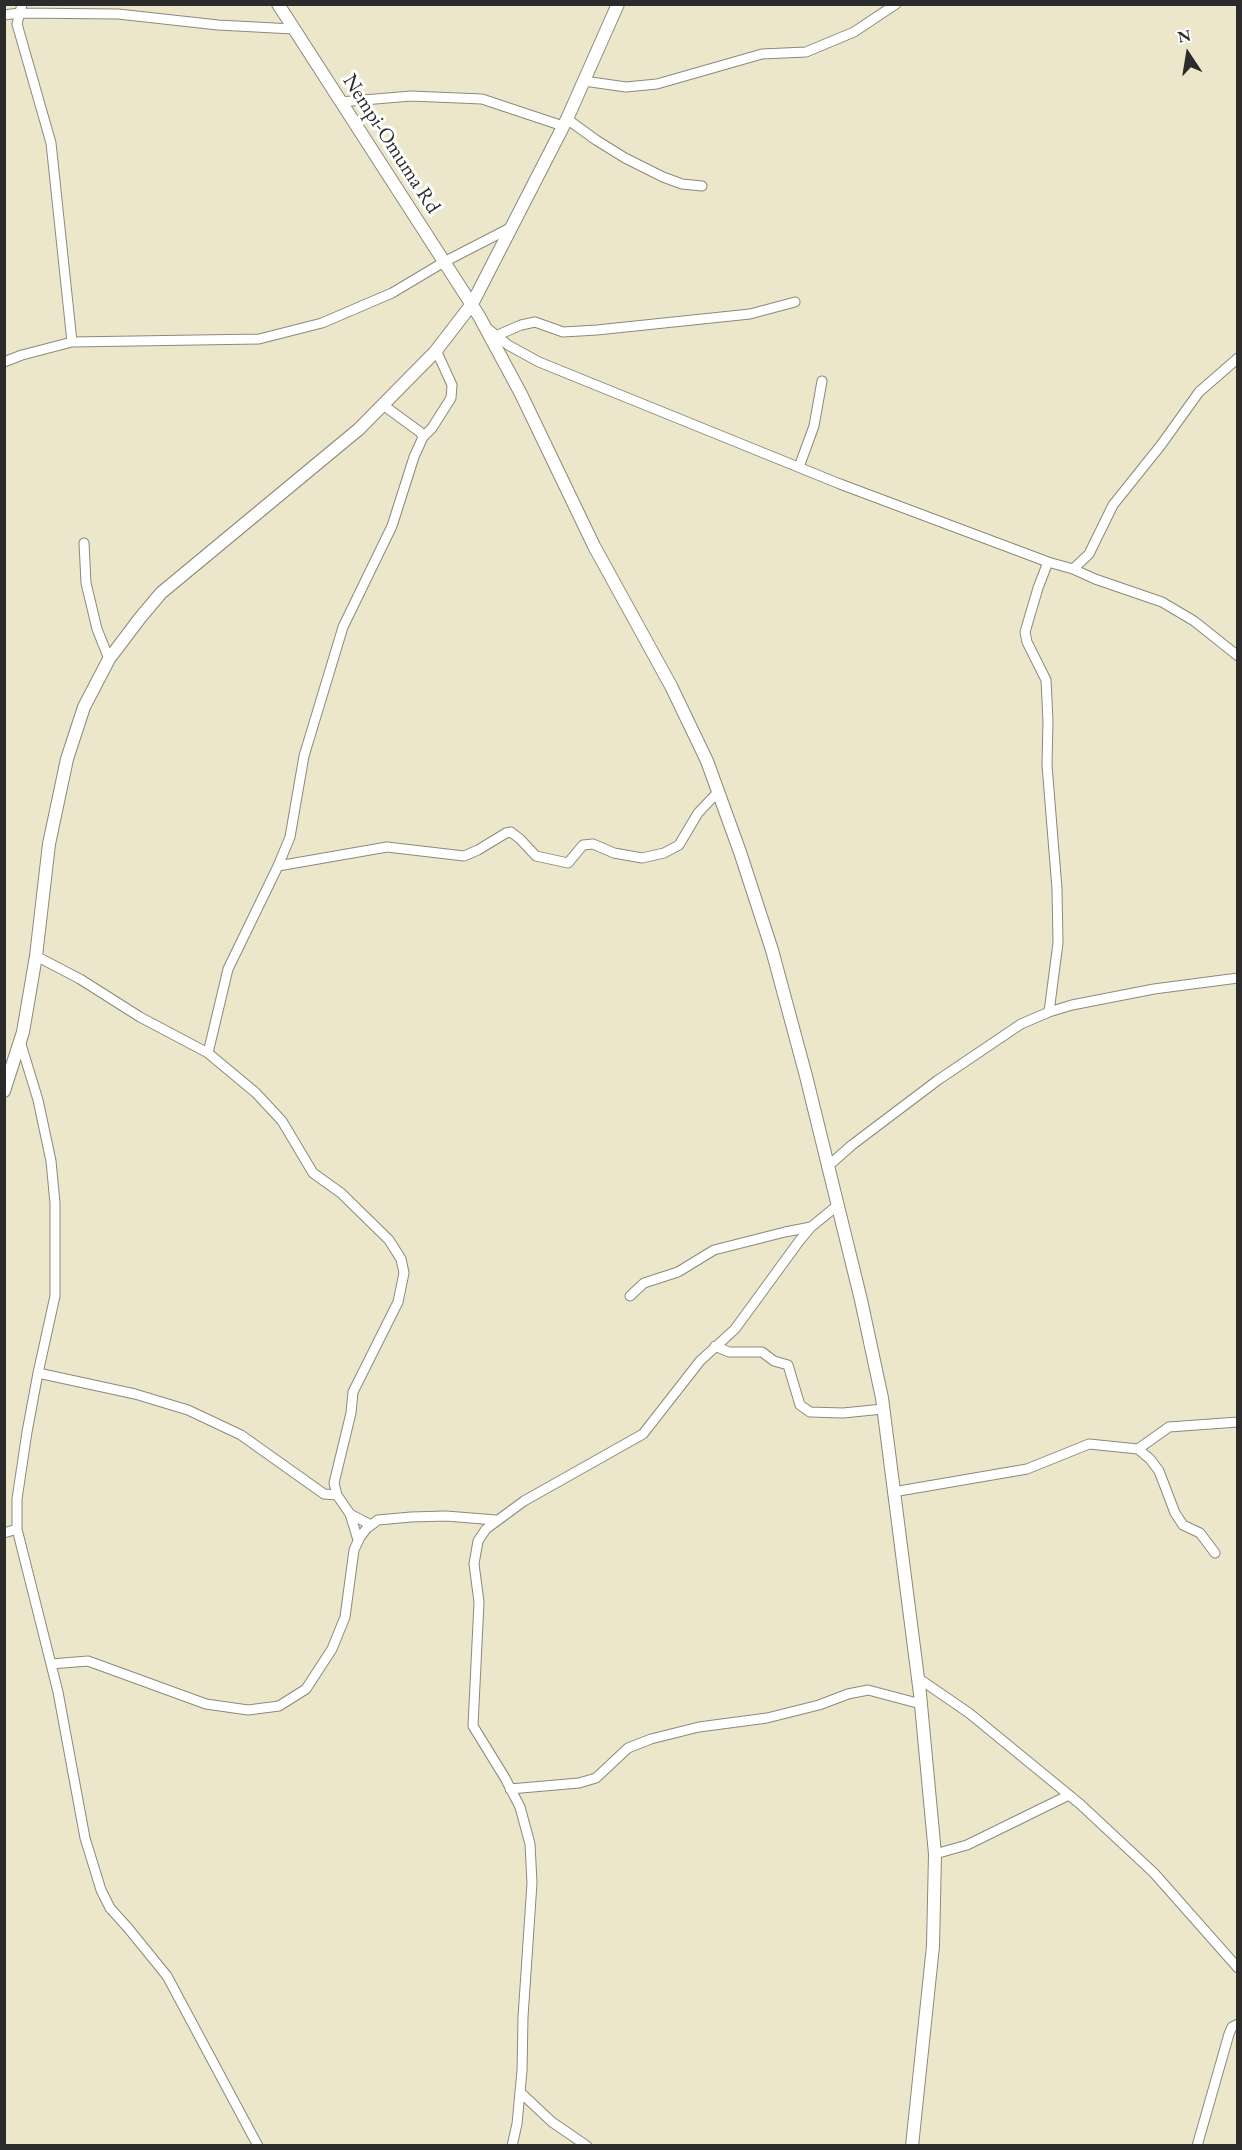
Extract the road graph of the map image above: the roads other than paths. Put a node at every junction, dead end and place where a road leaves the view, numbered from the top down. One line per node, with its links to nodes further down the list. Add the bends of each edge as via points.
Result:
1 (278, 4): 6 (street, Nempi-Omuma Rd)
2 (618, 4): 7 (street)
3 (896, 4): 7 (street, via 854,32 806,52 762,54 657,84 626,87)
4 (21, 9): 5 (street); 6 (street); 17 (street, via 17,24 51,143)
5 (4, 15)
6 (293, 29): 8 (street, Nempi-Omuma Rd)
7 (584, 81): 9 (street)
8 (340, 102): 9 (street, via 411,96 482,99); 12 (street, Nempi-Omuma Rd)
9 (565, 122): 10 (street, via 644,168 682,184); 11 (street)
10 (702, 186)
11 (510, 228): 12 (street); 14 (street)
12 (444, 262): 14 (street, Nempi-Omuma Rd); 17 (street, via 392,293 322,323 259,339)
13 (795, 302): 16 (street, via 750,314 597,330 563,332 534,322)
14 (472, 304): 15 (street, Nempi-Omuma Rd); 19 (street)
15 (485, 327): 16 (street); 31 (street, Nempi-Omuma Rd, via 594,546 670,686)
16 (498, 335): 25 (street, via 539,362)
17 (72, 342): 21 (street)
18 (4, 350): 21 (street)
19 (436, 350): 23 (street); 24 (street, via 452,385 451,398)
20 (1238, 358): 28 (street, via 1199,392 1113,505 1089,554)
21 (9, 360)
22 (822, 381): 25 (street, via 814,426)
23 (382, 405): 24 (street); 30 (street, via 359,429 161,593)
24 (423, 437): 32 (street, via 392,526 343,627 304,756 290,837)
25 (799, 467): 27 (street)
26 (84, 543): 30 (street, via 86,583)
27 (1048, 562): 28 (street); 35 (street, via 1025,632 1046,680 1058,943)
28 (1073, 569): 29 (street, via 1175,608)
29 (1238, 656)
30 (108, 660): 33 (street, via 84,707 67,759 49,844)
31 (718, 792): 32 (street, via 698,813 679,845 642,858 593,844 583,845 568,863 536,856 511,832 464,856 387,847); 40 (street, Nempi-Omuma Rd, via 772,950)
32 (278, 866): 37 (street, via 228,969)
33 (36, 956): 36 (street); 37 (street)
34 (1238, 978): 35 (street, via 1154,990)
35 (1049, 1012): 40 (street, via 1021,1024 938,1080)
36 (20, 1041): 38 (street); 45 (street, via 51,1161 55,1203 55,1296)
37 (208, 1053): 50 (street, via 256,1093 282,1121 313,1173 341,1193 389,1240 401,1259 404,1273 398,1302 353,1392 334,1483)
38 (9, 1064): 39 (street)
39 (4, 1091)
40 (827, 1167): 41 (street, Nempi-Omuma Rd)
41 (838, 1205): 42 (street); 46 (street, Nempi-Omuma Rd)
42 (811, 1227): 43 (street, via 714,1251 678,1272 644,1283); 44 (street, via 735,1329)
43 (630, 1296)
44 (715, 1346): 46 (street, via 729,1352 762,1352 788,1365 800,1406 810,1412); 52 (street, via 643,1434)
45 (38, 1373): 50 (street, via 188,1410 241,1435 324,1494); 54 (street, via 18,1499)
46 (883, 1409): 49 (street, Nempi-Omuma Rd)
47 (1238, 1422): 48 (street, via 1169,1426)
48 (1138, 1449): 49 (street, via 1089,1444 1027,1469); 57 (street, via 1159,1471 1183,1525 1200,1533)
49 (893, 1492): 59 (street, Nempi-Omuma Rd)
50 (337, 1495): 51 (street)
51 (350, 1514): 53 (street); 56 (street)
52 (496, 1520): 53 (street, via 446,1516 378,1520); 61 (street, via 478,1541 474,1564 479,1602 473,1726)
53 (371, 1525): 56 (street)
54 (17, 1529): 55 (street); 58 (street)
55 (4, 1533)
56 (358, 1540): 58 (street, via 345,1617 332,1649 306,1689 279,1706 248,1710 206,1704 88,1661)
57 (1215, 1553)
58 (51, 1664): 67 (street, via 86,1838 101,1890 110,1908 167,1976)
59 (918, 1678): 60 (street, Nempi-Omuma Rd); 62 (street, via 969,1713)
60 (921, 1704): 61 (street, via 868,1690 858,1692 767,1718 699,1727 651,1739 628,1748 596,1778 579,1784); 63 (street, Nempi-Omuma Rd)
61 (510, 1789): 66 (street, via 520,1807 530,1844 532,1883)
62 (1069, 1795): 63 (street, via 967,1845); 64 (street, via 1154,1874)
63 (935, 1854): 70 (street, Nempi-Omuma Rd, via 933,1946)
64 (1238, 1968)
65 (1238, 2024): 71 (street, via 1229,2034)
66 (520, 2092): 68 (street); 69 (street, via 552,2122)
67 (258, 2145)
68 (513, 2145)
69 (587, 2145)
70 (912, 2145)
71 (1197, 2145)

